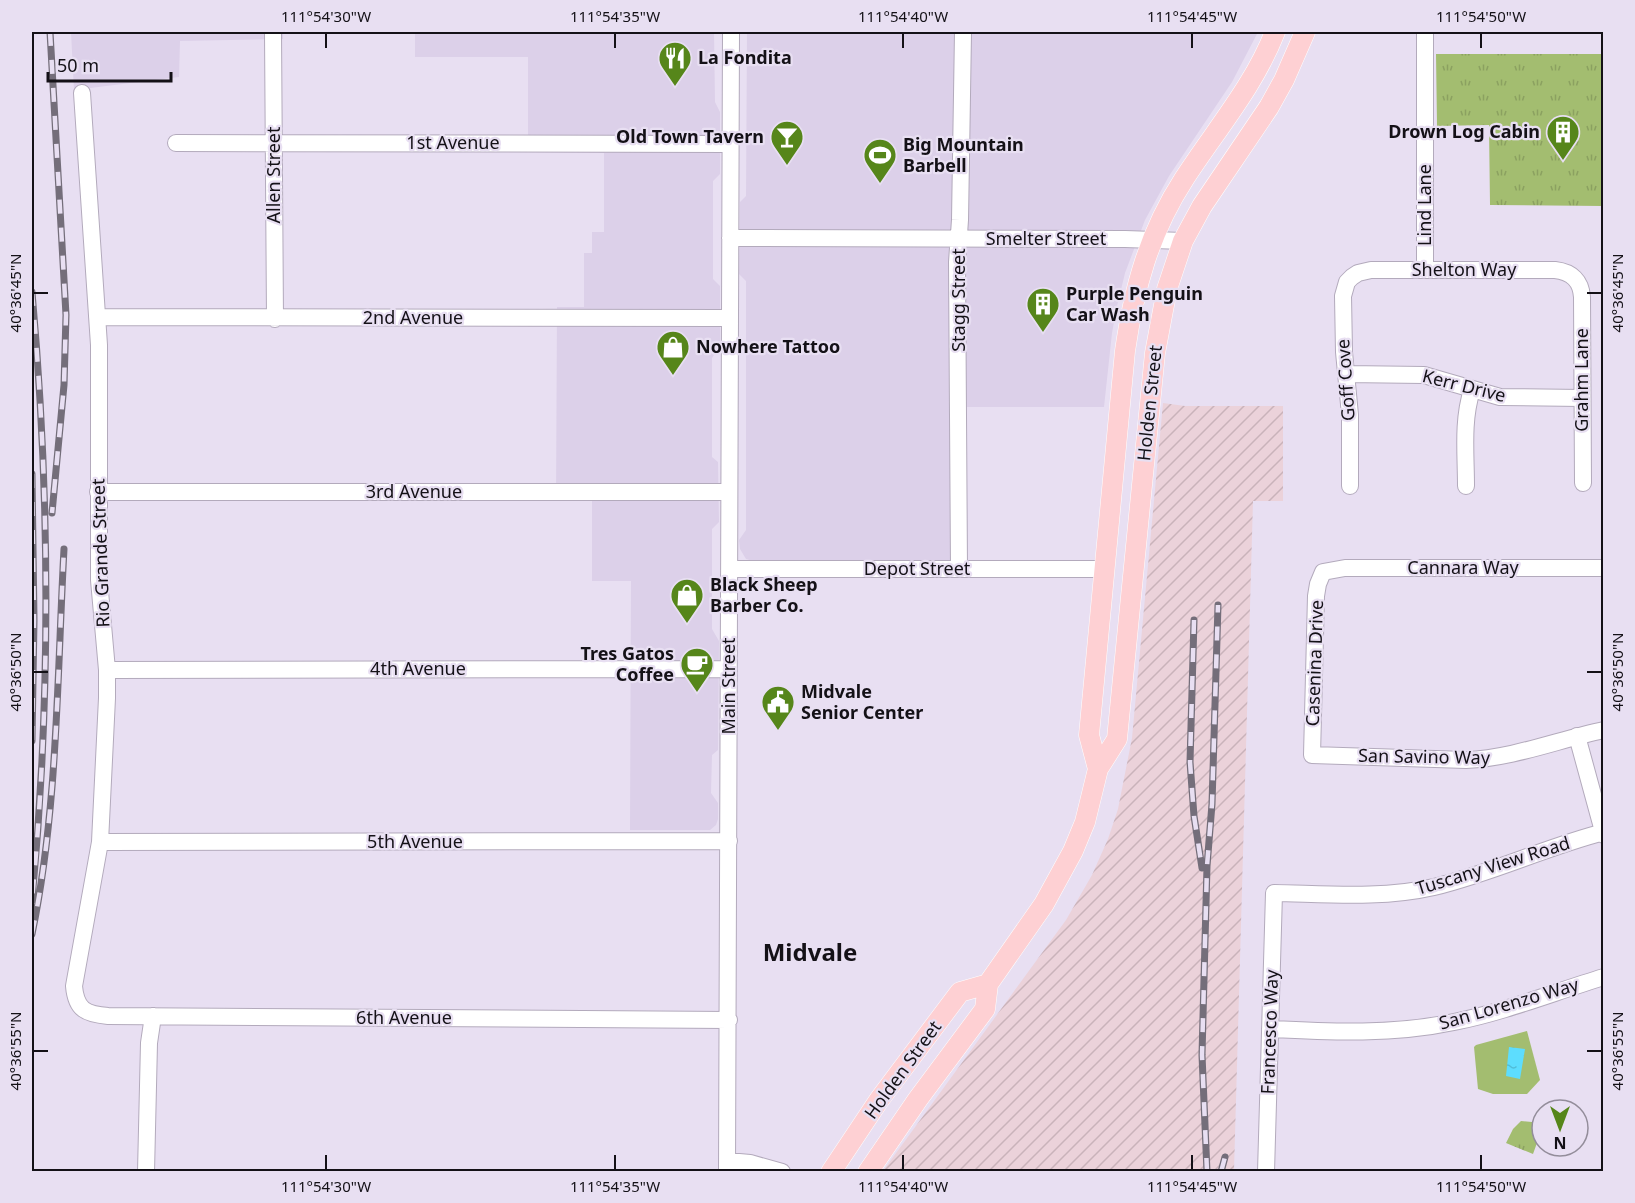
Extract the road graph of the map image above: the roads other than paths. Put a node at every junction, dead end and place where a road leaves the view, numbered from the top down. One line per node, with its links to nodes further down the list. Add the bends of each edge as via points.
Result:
1 (273, 32): 9 (street, Allen Street)
2 (731, 32): 10 (street, Main Street)
3 (963, 32): 12 (street, Stagg Street)
4 (1275, 32): 13 (main road, Holden Street, via 1247,87 1183,180)
5 (1305, 32): 14 (main road, Holden Street, via 1279,89 1218,180)
6 (1425, 32): 15 (street, Lind Lane)
7 (82, 93): 18 (street, Rio Grande Street)
8 (176, 143): 9 (street, 1st Avenue)
9 (274, 143): 10 (street, 1st Avenue); 20 (street, Allen Street)
10 (730, 144): 11 (street, Main Street)
11 (730, 238): 12 (street, Smelter Street); 19 (street, Main Street)
12 (959, 239): 13 (street, Smelter Street); 31 (street, Stagg Street)
13 (1151, 240): 14 (street, Smelter Street); 32 (main road, Holden Street, via 1128,332)
14 (1183, 242): 39 (main road, Holden Street, via 1167,289 1155,353 1117,740)
15 (1425, 270): 16 (street, Shelton Way, via 1371,270); 17 (street, Shelton Way, via 1555,270)
16 (1352, 277): 21 (street, Goff Cove, via 1343,296)
17 (1575, 278): 23 (street, Grahm Lane, via 1582,297)
18 (97, 317): 20 (street, 2nd Avenue); 27 (street, Rio Grande Street)
19 (729, 318): 20 (street, 2nd Avenue); 28 (street, Main Street)
20 (275, 319)
21 (1346, 374): 22 (street, Kerr Drive, via 1424,375); 25 (street, Goff Cove)
22 (1472, 390): 23 (street, Kerr Drive, via 1510,398); 26 (street, via 1466,421)
23 (1582, 398): 24 (street, Grahm Lane)
24 (1583, 483)
25 (1350, 486)
26 (1466, 486)
27 (98, 492): 28 (street, 3rd Avenue); 35 (street, Rio Grande Street, via 99,580)
28 (729, 492): 30 (street, Main Street)
29 (1604, 568): 33 (street, Cannara Way, via 1345,568)
30 (730, 569): 31 (street, Depot Street); 34 (street, Main Street)
31 (959, 569): 32 (street, Depot Street)
32 (1105, 569): 39 (main road, Holden Street, via 1089,735)
33 (1323, 572): 38 (street, Casenina Drive, via 1316,596)
34 (729, 669): 35 (street, 4th Avenue); 41 (street, Main Street)
35 (107, 670): 42 (street, Rio Grande Street)
36 (1604, 730): 37 (street, San Savino Way)
37 (1577, 736): 38 (street, San Savino Way, via 1490,759); 40 (street)
38 (1312, 755)
39 (1098, 769): 45 (main road, Holden Street, via 1085,822 1059,879)
40 (1603, 833): 43 (street, Tuscany View Road, via 1456,881 1409,892)
41 (729, 841): 42 (street, 5th Avenue); 48 (street, Main Street)
42 (100, 842): 46 (street, Rio Grande Street, via 74,986 75,1000)
43 (1274, 893): 49 (street, Francesco Way)
44 (1604, 977): 49 (street, San Lorenzo Way, via 1497,1011 1427,1027 1350,1032)
45 (988, 984): 53 (main road, Holden Street, via 960,992); 54 (main road, Holden Street, via 985,1009)
46 (81, 1009): 47 (street, 6th Avenue, via 101,1016)
47 (153, 1016): 48 (street, 6th Avenue); 51 (street)
48 (729, 1020): 50 (street, Main Street)
49 (1270, 1029): 55 (street, Francesco Way)
50 (727, 1166): 52 (street, Main Street, via 750,1163)
51 (146, 1172)
52 (782, 1172)
53 (831, 1172)
54 (868, 1172)
55 (1266, 1172)

